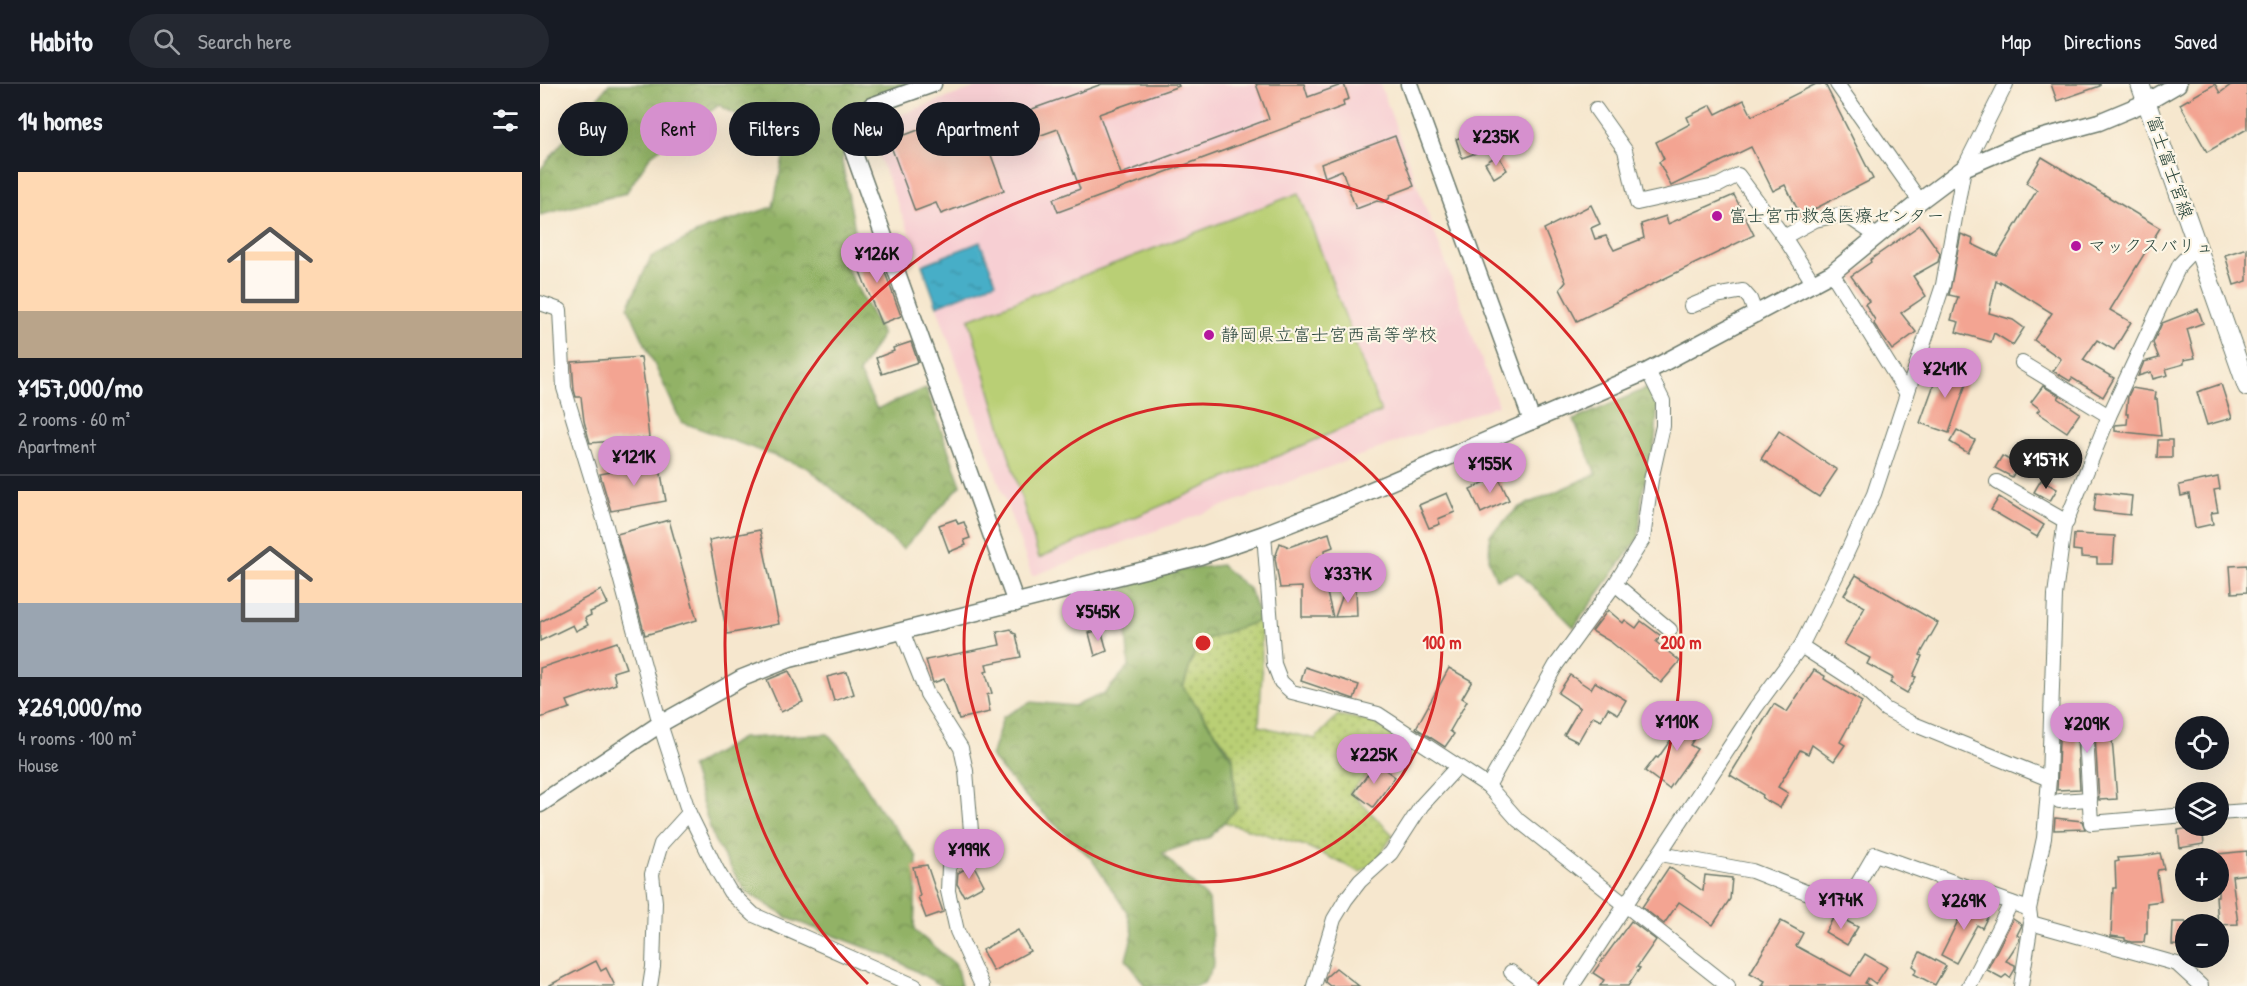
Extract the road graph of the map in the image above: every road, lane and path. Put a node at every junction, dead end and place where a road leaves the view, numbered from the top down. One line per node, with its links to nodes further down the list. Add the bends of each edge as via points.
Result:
1 (933, 84): 29 (street, via 871,106 855,126 852,148)
2 (1409, 84): 24 (street)
3 (1837, 84): 10 (street)
4 (2006, 84): 9 (street)
5 (2140, 84): 7 (main road, 富士富士宮線)
6 (2178, 84): 7 (street)
7 (2147, 102): 9 (street, via 2099,122 2022,143); 13 (main road, 富士富士宮線)
8 (1596, 109): 12 (street, via 1625,150 1637,203 1719,185 1738,174)
9 (1964, 168): 10 (street); 22 (street, via 1943,285)
10 (1920, 201): 11 (street)
11 (1877, 236): 12 (street, via 1844,214 1815,220); 14 (street)
12 (1784, 237): 15 (street)
13 (2197, 246): 21 (main road, 富士富士宮線); 23 (street, via 2180,264)
14 (1832, 273): 15 (street); 22 (street)
15 (1814, 284): 18 (street)
16 (540, 303): 33 (street, via 560,310 564,388)
17 (1691, 306): 18 (street, via 1714,296 1743,291)
18 (1756, 315): 20 (street)
19 (2022, 363): 23 (street)
20 (1648, 371): 24 (street); 28 (street, via 1664,401 1663,426 1643,539)
21 (2247, 387)
22 (1907, 394): 32 (street, via 1874,494)
23 (2109, 416): 26 (street)
24 (1532, 421): 27 (street)
25 (1997, 482): 26 (street)
26 (2067, 522): 36 (street, via 2055,595)
27 (1264, 534): 29 (street, via 1200,556); 35 (street, via 1274,664 1281,682 1292,692 1378,714)
28 (1615, 584): 30 (street); 37 (street, via 1556,665)
29 (1016, 603): 31 (street)
30 (1670, 630)
31 (902, 631): 33 (street, via 790,659 742,678); 52 (street, via 927,694 961,748 971,831 949,867 948,891 957,931)
32 (1801, 646): 36 (street, via 1911,723); 45 (street, via 1756,707)
33 (660, 724): 40 (street); 43 (street)
34 (2086, 736): 38 (street)
35 (1457, 767): 37 (street); 53 (street, via 1422,805 1390,853 1346,899 1334,919)
36 (2049, 779): 48 (street, via 2044,838)
37 (1488, 786): 47 (street, via 1518,819)
38 (2090, 799): 39 (street); 44 (street, via 2091,823)
39 (2059, 801)
40 (540, 804)
41 (2247, 811): 42 (street)
42 (2229, 812)
43 (689, 813): 50 (street, via 661,844 652,874 656,902); 51 (street, via 730,892 754,915)
44 (2175, 816)
45 (1661, 854): 46 (street, via 1752,871 1829,901 1850,897 1875,854); 47 (street)
46 (2011, 903): 48 (street); 57 (street)
47 (1626, 904): 55 (street); 56 (street)
48 (2030, 916): 58 (street); 59 (street, via 2177,964)
49 (1511, 972): 54 (street)
50 (650, 986)
51 (915, 986)
52 (982, 986)
53 (1314, 986)
54 (1529, 986)
55 (1572, 986)
56 (1728, 986)
57 (1970, 986)
58 (2021, 986)
59 (2201, 986)

